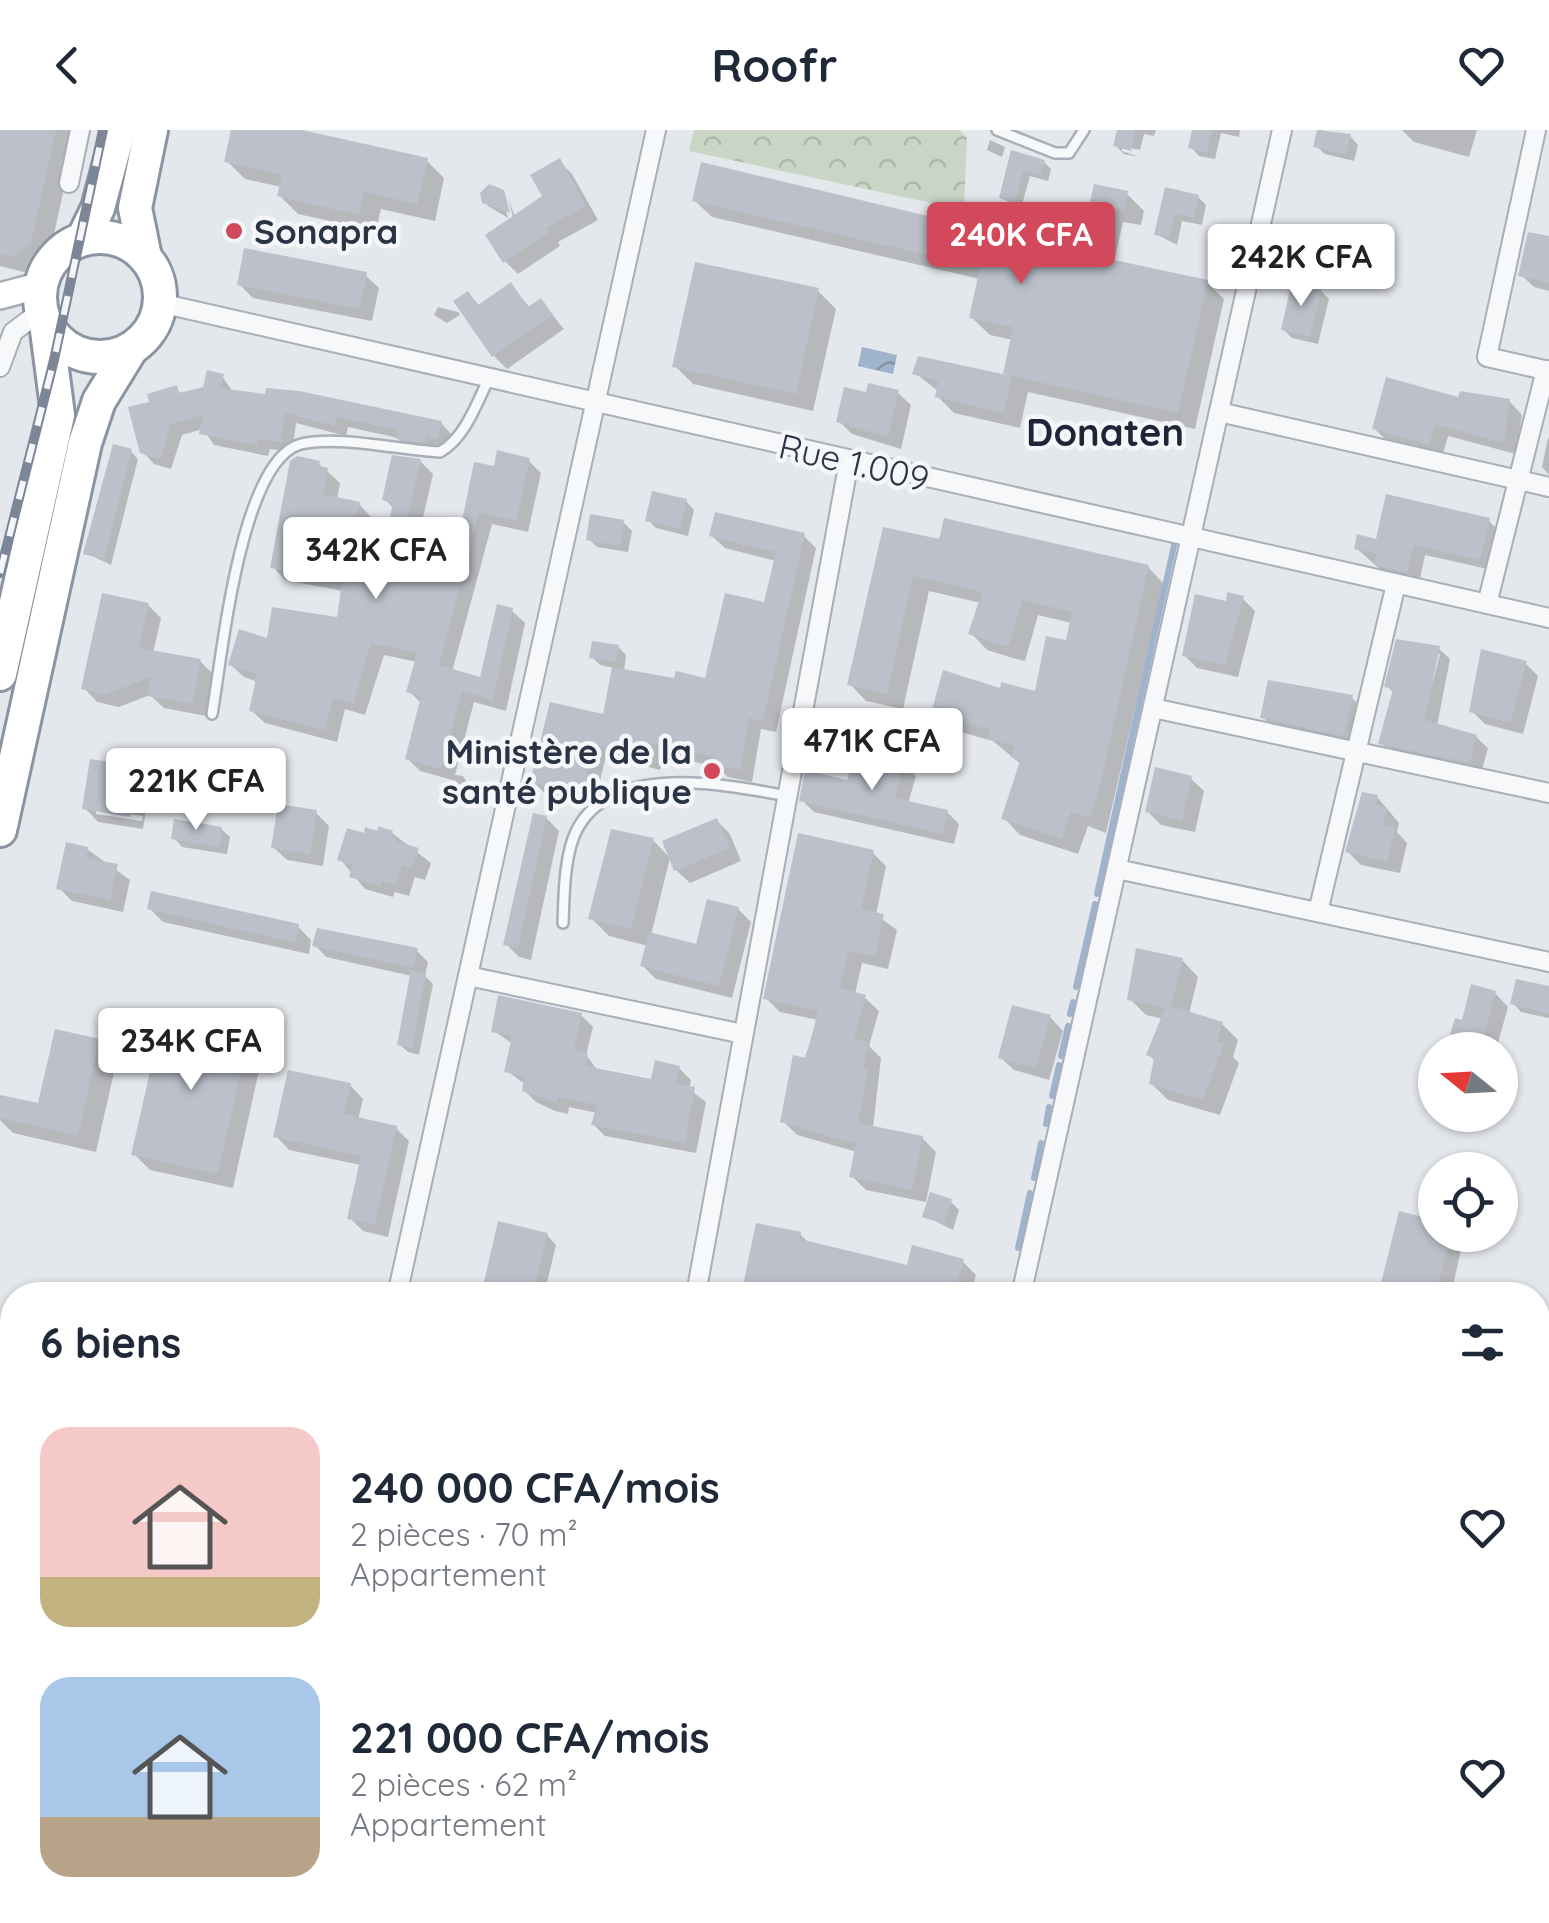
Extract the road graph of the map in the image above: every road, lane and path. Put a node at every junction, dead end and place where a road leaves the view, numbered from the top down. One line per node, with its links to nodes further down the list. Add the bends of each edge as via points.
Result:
1 (80, 130): 9 (street)
2 (118, 130): 10 (highway, via 98,208)
3 (151, 130): 11 (highway, via 135,208)
4 (656, 130): 19 (street)
5 (997, 130): 6 (lane, via 1056,154 1069,153)
6 (1084, 130)
7 (1282, 130): 20 (street)
8 (1536, 130): 17 (street, via 1487,358)
9 (69, 182)
10 (82, 239): 11 (highway, via 116,238); 14 (highway, via 53,259)
11 (145, 256): 13 (highway, via 158,278)
12 (0, 296): 14 (street)
13 (160, 303): 15 (highway, via 151,330); 18 (street, Rue 1.009)
14 (43, 306): 15 (highway, via 63,345 86,356); 16 (street, via 13,332); 28 (highway, via 58,415)
15 (131, 349): 34 (highway, via 99,401 86,442)
16 (0, 366)
17 (1548, 371): 22 (street)
18 (489, 378): 19 (street, Rue 1.009); 30 (lane, via 464,426 440,452 332,443 283,452 262,483 246,532)
19 (596, 402): 21 (street, Rue 1.009); 39 (street)
20 (1219, 412): 22 (street); 24 (street)
21 (849, 461): 24 (street, Rue 1.009); 33 (street)
22 (1516, 479): 23 (street); 26 (street)
23 (1549, 487)
24 (1191, 537): 25 (street, Rue 1.009); 29 (street)
25 (1396, 584): 26 (street, Rue 1.009); 31 (street)
26 (1488, 604): 27 (street, Rue 1.009)
27 (1549, 618)
28 (0, 674)
29 (1152, 708): 31 (street); 35 (street)
30 (212, 714)
31 (1356, 752): 32 (street); 36 (street)
32 (1549, 793)
33 (787, 796): 37 (lane, via 665,780 606,802 571,844); 40 (street)
34 (0, 830)
35 (1116, 869): 36 (street); 43 (street)
36 (1318, 912): 38 (street)
37 (563, 923)
38 (1549, 962)
39 (468, 976): 40 (street); 41 (street)
40 (743, 1034): 42 (street)
41 (400, 1282)
42 (698, 1282)
43 (1024, 1282)

